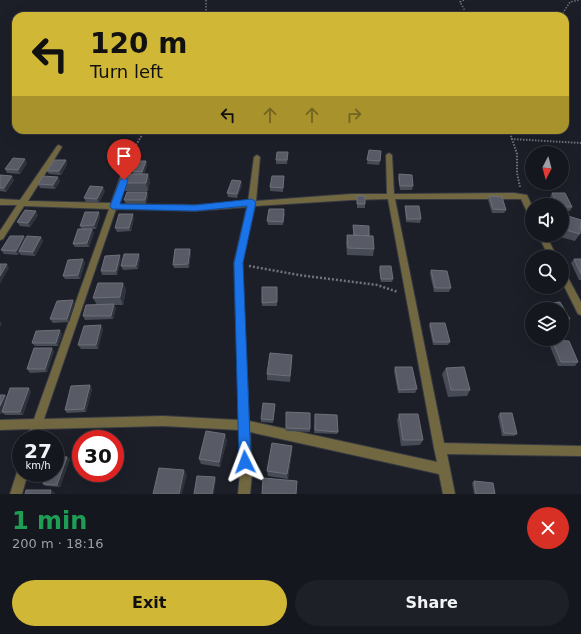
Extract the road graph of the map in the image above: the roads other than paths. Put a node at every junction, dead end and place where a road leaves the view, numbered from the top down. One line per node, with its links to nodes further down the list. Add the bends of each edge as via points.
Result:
1 (59, 147): 9 (street)
2 (132, 153): 10 (street)
3 (389, 156): 5 (street)
4 (257, 157): 8 (street)
5 (391, 198): 6 (street, via 524,197); 8 (street, via 351,197); 18 (street)
6 (525, 199)
7 (0, 202): 9 (street)
8 (252, 202): 10 (street, via 195,208); 16 (street, via 238,263)
9 (22, 203): 10 (street); 11 (street)
10 (115, 206): 15 (street)
11 (0, 237)
12 (569, 288): 13 (street)
13 (581, 311)
14 (0, 425): 15 (street)
15 (36, 425): 16 (street, via 163,421); 17 (street)
16 (243, 425): 20 (street); 23 (street, via 246,474)
17 (35, 430)
18 (439, 448): 19 (street); 20 (street)
19 (581, 451)
20 (444, 469): 24 (street)
21 (19, 482): 22 (street)
22 (16, 494)
23 (244, 494)
24 (449, 494)

